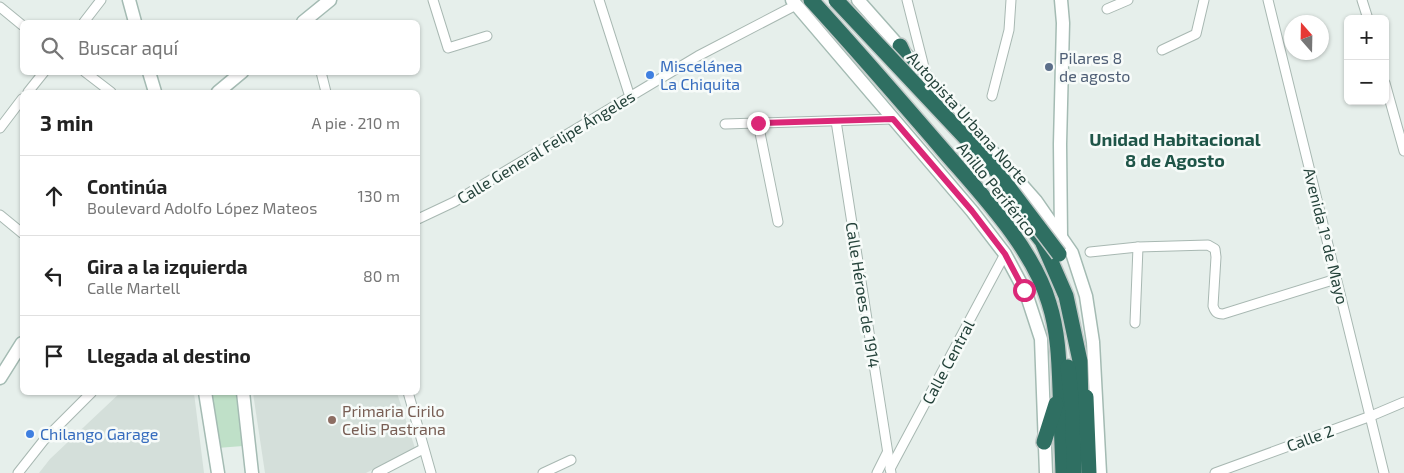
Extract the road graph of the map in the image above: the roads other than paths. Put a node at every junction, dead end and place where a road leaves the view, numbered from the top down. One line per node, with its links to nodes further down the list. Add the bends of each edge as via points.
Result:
1 (101, 0): 21 (street)
2 (129, 0): 22 (main road)
3 (330, 0): 23 (main road)
4 (599, 0): 40 (street)
5 (825, 0): 82 (highway, Autopista Urbana Norte, via 977,174 1037,254 1058,299 1066,346 1073,414)
6 (836, 0): 84 (highway, Autopista Urbana Norte, bridge, via 994,168 1059,254 1078,301 1086,374)
7 (843, 0): 33 (highway, Anillo Periférico)
8 (858, 0): 26 (main road)
9 (907, 0): 33 (street)
10 (1012, 0): 39 (street, via 1009,30)
11 (1061, 0): 53 (main road)
12 (1128, 0): 19 (street)
13 (1204, 0): 27 (street, via 1196,34)
14 (1268, 0): 57 (street, Avenida 1º de Mayo)
15 (1362, 0): 20 (street)
16 (800, 2): 40 (street, Calle General Felipe Ángeles, via 694,58); 43 (main road); 61 (highway, Anillo Periférico, via 868,62 995,210 1025,252 1049,302 1056,330)
17 (434, 3): 25 (street, via 448,48)
18 (0, 7): 24 (street)
19 (1107, 9)
20 (1367, 15)
21 (86, 20)
22 (134, 20)
23 (307, 20)
24 (20, 23)
25 (487, 36)
26 (900, 46): 33 (highway)
27 (1162, 50)
28 (42, 75): 34 (street)
29 (89, 75): 35 (street)
30 (151, 75): 36 (main road)
31 (238, 75): 37 (main road)
32 (322, 75): 38 (street)
33 (922, 80): 53 (main road, via 1036,201); 83 (highway, Anillo Periférico, via 1042,241 1066,296 1080,361)
34 (30, 90)
35 (108, 90)
36 (154, 90)
37 (220, 90)
38 (326, 90)
39 (992, 96)
40 (630, 97): 50 (street, Calle General Felipe Ángeles, via 454,202)
41 (1389, 98): 48 (street)
42 (20, 102): 47 (street)
43 (893, 119): 44 (street); 56 (main road)
44 (836, 121): 45 (street); 70 (street, Calle Héroes de 1914)
45 (758, 123): 46 (street); 51 (street)
46 (725, 124)
47 (0, 128)
48 (1404, 152)
49 (0, 215): 52 (street)
50 (420, 218)
51 (778, 222)
52 (20, 231)
53 (1061, 236): 85 (main road, via 1072,253 1086,296 1093,342)
54 (1138, 248): 55 (street); 57 (street, via 1208,245 1215,249 1213,306 1218,314); 58 (street)
55 (1090, 252)
56 (1005, 254): 68 (main road, via 1026,293 1041,339); 72 (street, Calle Central)
57 (1336, 280): 67 (street, Avenida 1º de Mayo)
58 (1135, 324)
59 (20, 346): 60 (main road)
60 (0, 378)
61 (1060, 394): 68 (highway); 81 (highway, Anillo Periférico)
62 (89, 395): 73 (street, via 44,440)
63 (205, 395): 74 (main road)
64 (243, 395): 75 (main road)
65 (409, 395): 69 (street)
66 (1404, 402): 67 (street, Calle 2)
67 (1370, 416): 86 (street, Calle 2); 87 (street, Avenida 1º de Mayo)
68 (1044, 442): 80 (main road)
69 (424, 449): 76 (street); 77 (street)
70 (888, 453): 72 (street, Calle Héroes de 1914); 79 (street)
71 (571, 460): 78 (street)
72 (890, 471)
73 (18, 473)
74 (218, 473)
75 (252, 473)
76 (377, 473)
77 (431, 473)
78 (543, 473)
79 (877, 473)
80 (1046, 473)
81 (1063, 473)
82 (1074, 473)
83 (1083, 473)
84 (1089, 473)
85 (1100, 473)
86 (1215, 473)
87 (1384, 473)

